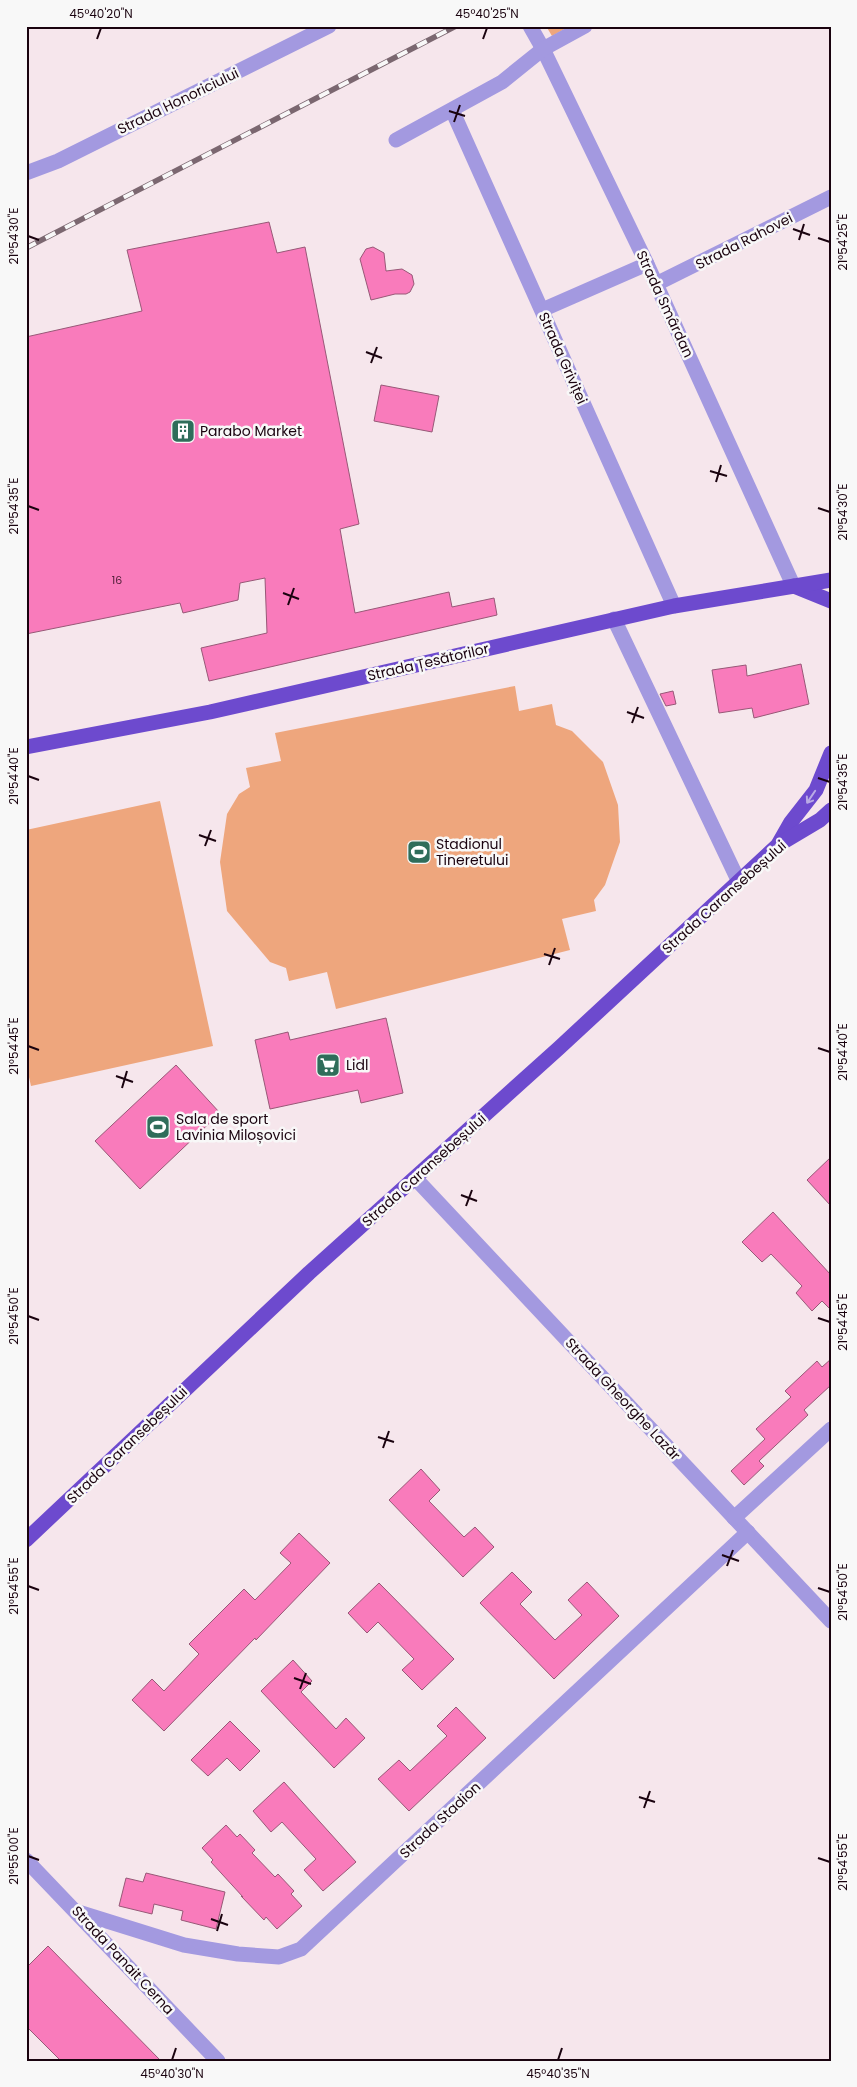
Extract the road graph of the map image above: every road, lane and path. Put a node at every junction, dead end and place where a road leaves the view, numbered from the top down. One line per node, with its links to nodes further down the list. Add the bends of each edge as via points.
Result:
1 (530, 26): 4 (street, Strada Smârdan)
2 (585, 26): 4 (street)
3 (326, 27): 7 (street, Strada Honoriciului)
4 (543, 49): 5 (street, via 502,82); 9 (street, Strada Smârdan)
5 (452, 110): 6 (street); 11 (street, Strada Griviței)
6 (396, 140)
7 (26, 173)
8 (831, 197): 10 (street, Strada Rahovei)
9 (647, 264): 10 (street, Strada Smârdan); 11 (street)
10 (656, 284): 13 (street, Strada Smârdan)
11 (542, 310): 15 (street, Strada Griviței)
12 (831, 580): 13 (main road, Strada Țesătorilor)
13 (793, 586): 14 (main road); 15 (main road, Strada Țesătorilor)
14 (831, 601)
15 (674, 606): 16 (main road, Strada Țesătorilor)
16 (614, 620): 17 (main road, Strada Țesătorilor, via 210,712); 21 (street)
17 (26, 747)
18 (831, 753): 20 (main road, one-way to 20, via 816,790)
19 (831, 810): 20 (main road, Strada Caransebeșului)
20 (778, 845): 21 (main road, Strada Caransebeșului)
21 (739, 882): 22 (main road, Strada Caransebeșului)
22 (415, 1178): 24 (street, Strada Gheorghe Lazăr); 26 (main road, Strada Caransebeșului)
23 (831, 1429): 24 (street)
24 (734, 1518): 25 (street, Strada Gheorghe Lazăr)
25 (748, 1532): 27 (street, Strada Gheorghe Lazăr); 29 (street, Strada Stadion, via 301,1949 279,1957 238,1954 184,1945)
26 (26, 1540)
27 (831, 1621)
28 (26, 1860): 29 (street, Strada Panait Cerna)
29 (78, 1912): 30 (street, Strada Panait Cerna)
30 (218, 2061)

